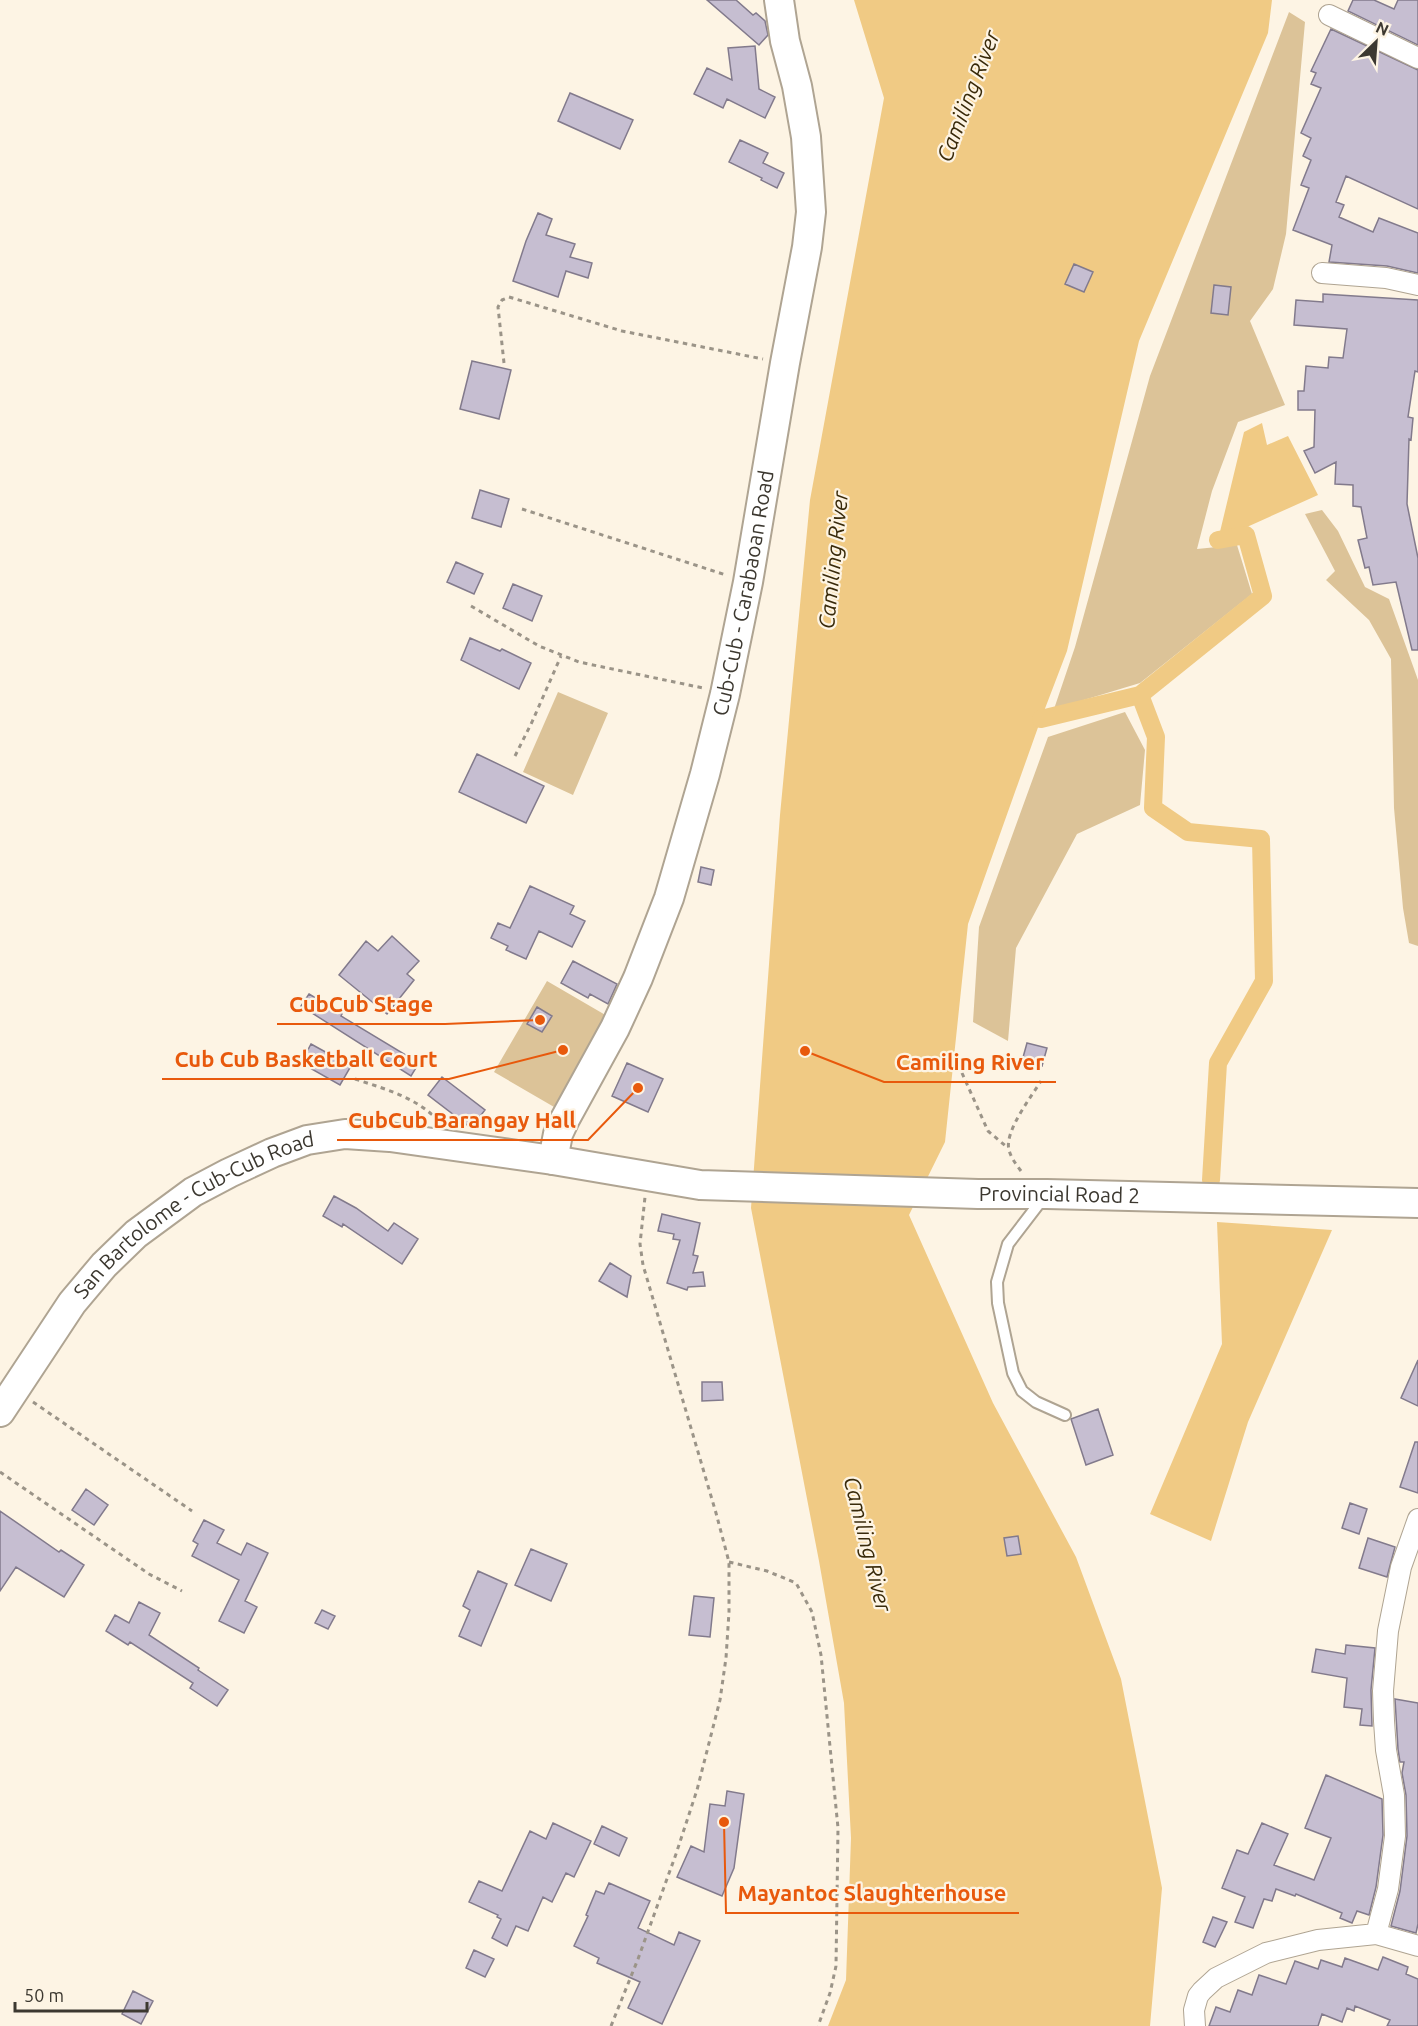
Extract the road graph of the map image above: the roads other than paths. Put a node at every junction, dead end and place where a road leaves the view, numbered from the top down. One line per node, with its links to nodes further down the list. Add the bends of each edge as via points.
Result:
1 (779, 0): 6 (street, Cub-Cub - Carabaoan Road, via 806,137 811,212 748,582 725,694 689,830 655,936 615,1028 558,1134)
2 (1329, 15): 3 (street)
3 (1418, 58)
4 (1322, 273): 5 (street)
5 (1418, 285)
6 (553, 1160): 7 (street, San Bartolome - Cub-Cub Road); 10 (street, San Bartolome - Cub-Cub Road, via 345,1134 307,1140 272,1153 193,1192 136,1234 72,1303)
7 (700, 1185): 8 (street, Provincial Road 2)
8 (1042, 1194): 9 (street, Provincial Road 2); 11 (lane, via 1008,1244 997,1282 998,1304 1013,1372 1023,1390 1036,1402)
9 (1418, 1203)
10 (7, 1401)
11 (1065, 1415)
12 (1418, 1519): 13 (street, via 1401,1568 1388,1631 1384,1721 1395,1836 1388,1889)
13 (1376, 1934): 14 (street); 15 (street, via 1298,1944 1266,1953 1216,1978 1198,1996)
14 (1418, 1946)
15 (1194, 2026)

